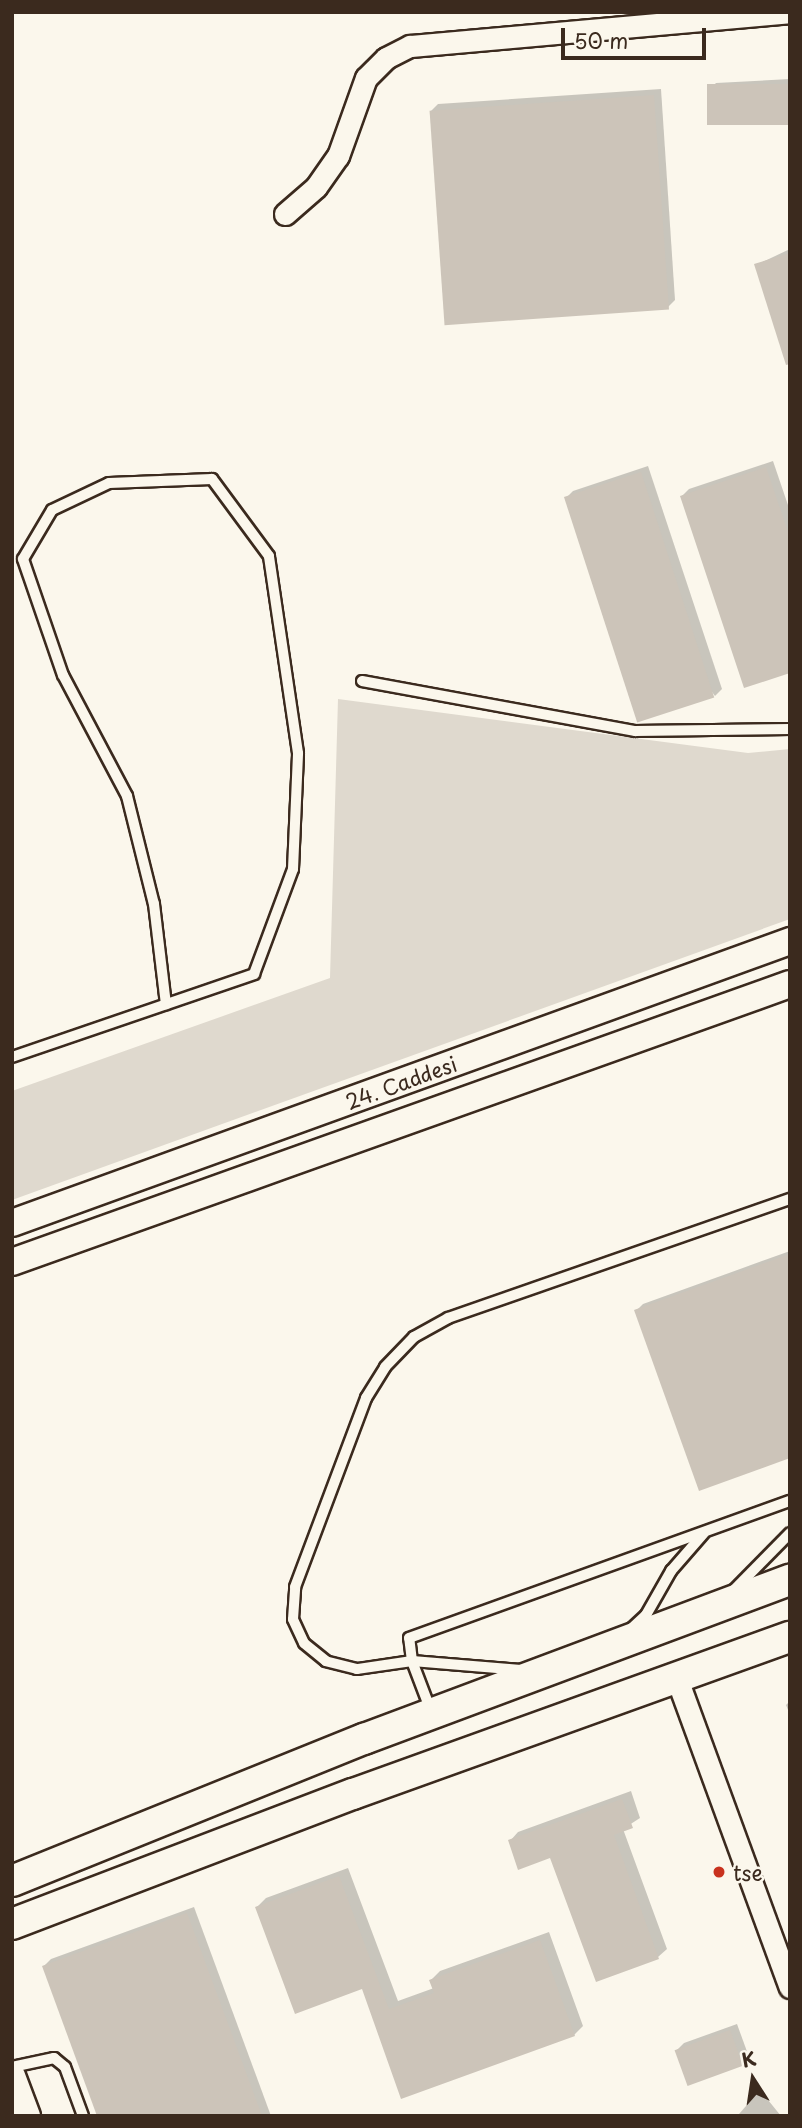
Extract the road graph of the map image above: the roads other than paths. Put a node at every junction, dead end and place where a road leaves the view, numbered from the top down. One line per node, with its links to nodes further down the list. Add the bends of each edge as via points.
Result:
1 (789, 12): 2 (street, via 410,46 386,58 366,78 338,156 316,187)
2 (285, 214)
3 (362, 681): 4 (lane, via 635,731)
4 (790, 729)
5 (790, 941): 10 (street, 24. Caddesi)
6 (790, 984): 11 (street, 24. Caddesi)
7 (166, 1004): 7 (lane, via 254,974 293,869 298,753 269,556 212,479 109,483 52,510 23,559 63,675 127,796 154,904); 8 (lane)
8 (12, 1057)
9 (790, 1199): 19 (lane, via 448,1318 414,1337 386,1367 366,1398 295,1587 293,1619 304,1643 326,1661 357,1669)
10 (12, 1223)
11 (12, 1262)
12 (790, 1501): 13 (lane)
13 (705, 1531): 18 (lane, via 671,1571 646,1615); 19 (lane, via 409,1638)
14 (790, 1534): 16 (lane)
15 (790, 1580): 16 (main road)
16 (720, 1606): 18 (main road)
17 (790, 1637): 21 (main road)
18 (612, 1646): 20 (main road)
19 (412, 1661): 20 (lane); 22 (lane)
20 (545, 1671): 22 (main road)
21 (677, 1679): 24 (main road, via 353,1794); 27 (street)
22 (432, 1714): 23 (main road)
23 (12, 1881)
24 (40, 1913): 25 (main road); 26 (main road)
25 (12, 1924)
26 (12, 1951)
27 (790, 1987)
28 (12, 2067): 31 (lane, via 54,2058 65,2067)
29 (12, 2076): 30 (street)
30 (27, 2116)
31 (83, 2116)

